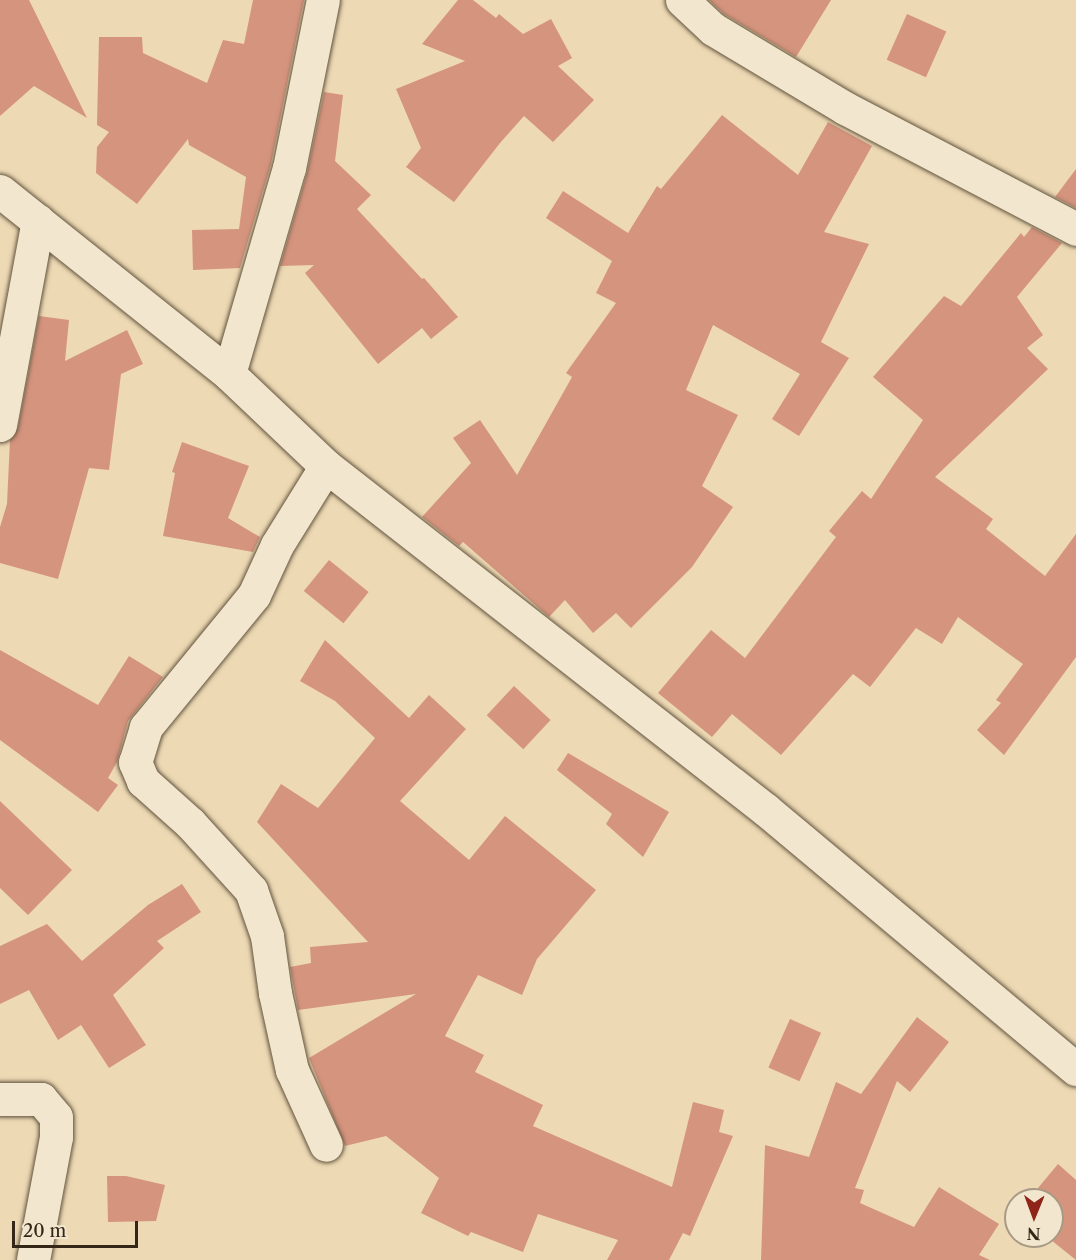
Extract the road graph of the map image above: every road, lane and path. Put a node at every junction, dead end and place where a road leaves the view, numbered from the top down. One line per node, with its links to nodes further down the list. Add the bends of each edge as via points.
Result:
1 (323, 0): 6 (street, via 288,168)
2 (682, 0): 5 (street, via 713,29 845,108)
3 (0, 191): 4 (street)
4 (38, 220): 6 (street); 7 (street)
5 (1076, 229)
6 (230, 374): 8 (street)
7 (0, 425)
8 (326, 466): 9 (street, via 766,810); 11 (street, via 277,545 254,595 146,727 135,762 143,781 190,822 251,890 267,936 292,1070)
9 (1076, 1069)
10 (0, 1099): 12 (street, via 41,1099 56,1117 56,1137)
11 (326, 1145)
12 (33, 1260)

